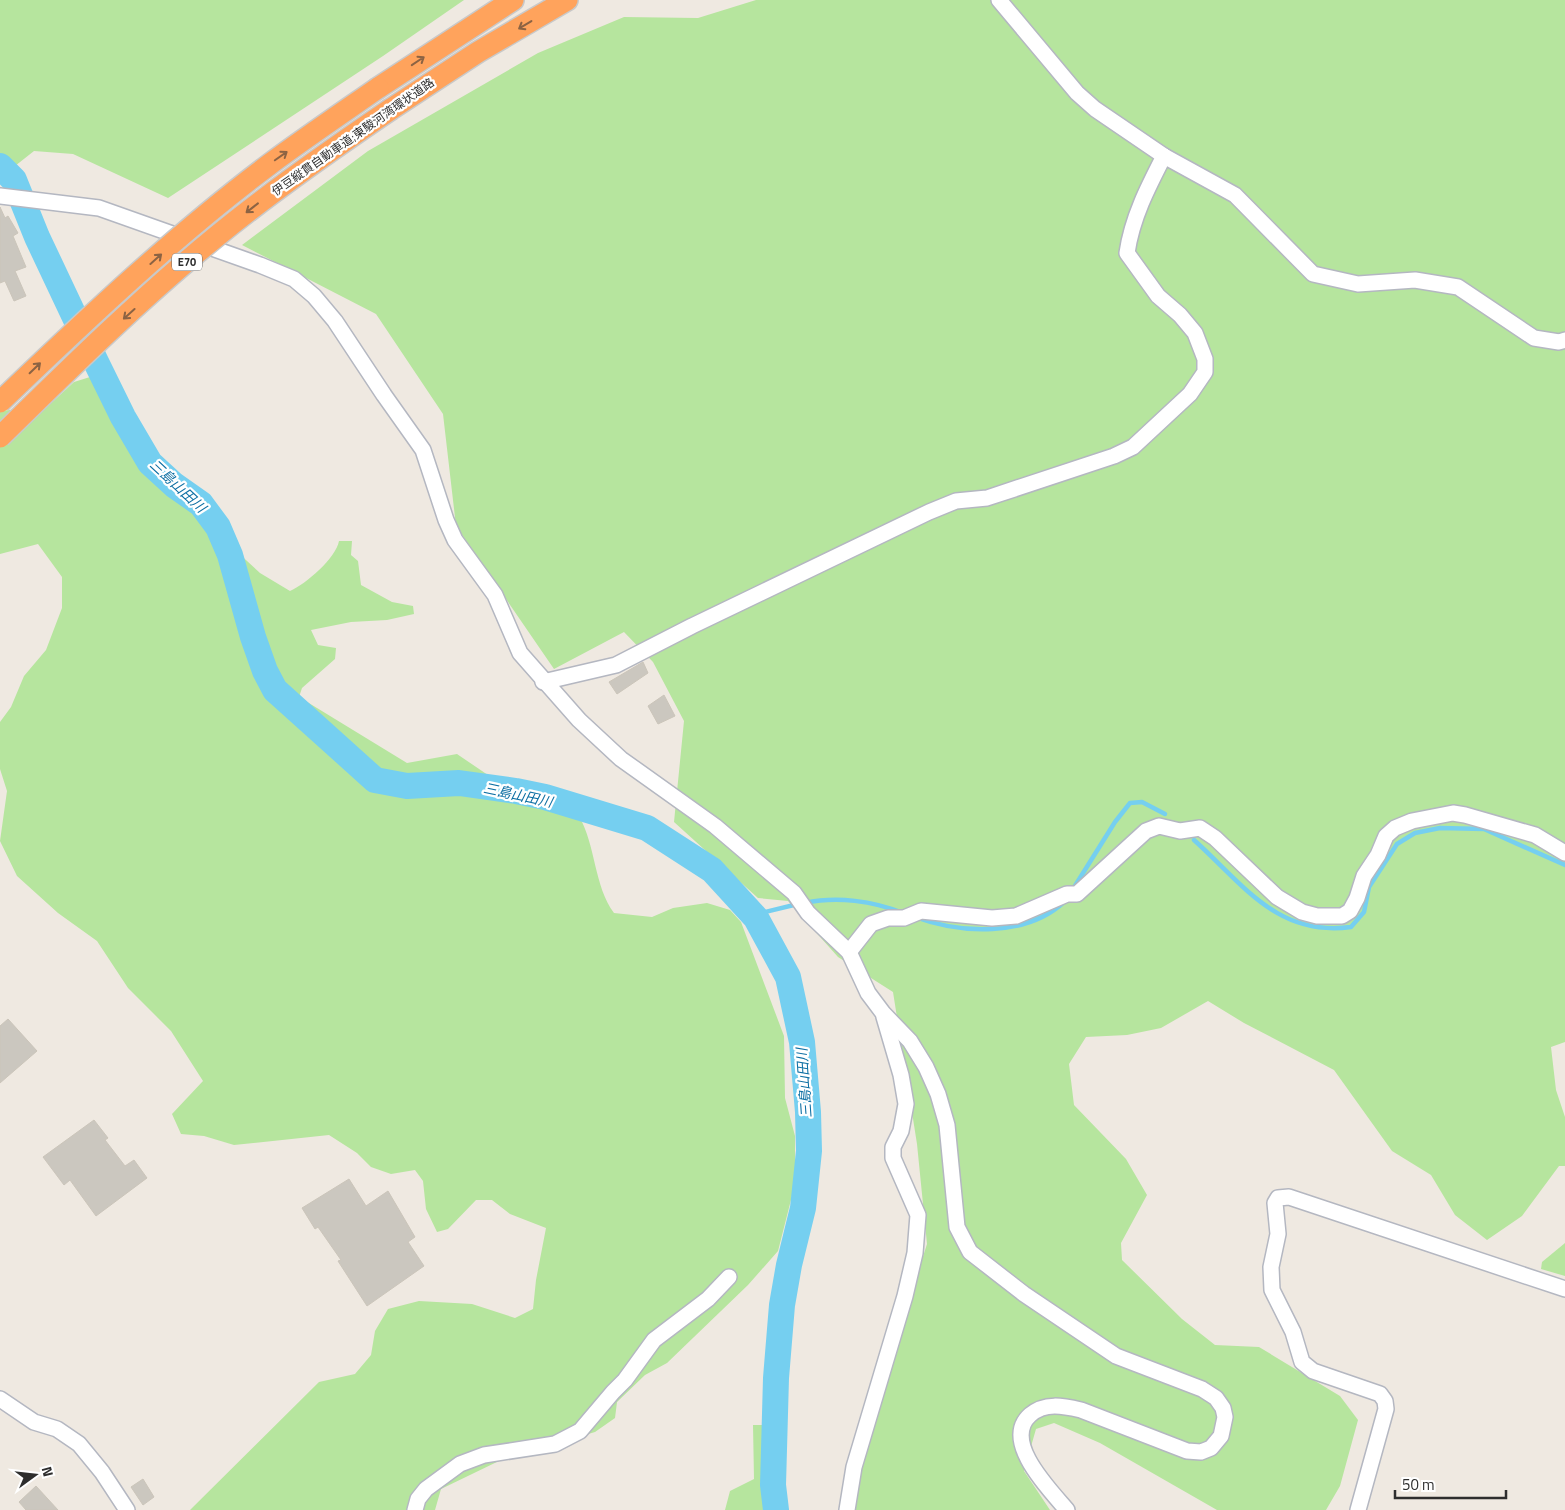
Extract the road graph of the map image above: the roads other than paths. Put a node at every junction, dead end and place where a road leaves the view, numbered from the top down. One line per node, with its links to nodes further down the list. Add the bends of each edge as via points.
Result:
1 (508, 0): 5 (highway)
2 (513, 0): 5 (highway, 伊豆縦貫自動車道;東駿河湾環状道路 / E70)
3 (567, 0): 10 (highway, 伊豆縦貫自動車道;東駿河湾環状道路 / E70, one-way to 10, bridge, via 478,52 293,176 216,237 81,358)
4 (999, 0): 6 (street, via 1076,93)
5 (463, 31): 9 (highway, 伊豆縦貫自動車道;東駿河湾環状道路 / E70, one-way to 5, bridge, via 191,228 269,165)
6 (1164, 156): 8 (street, via 1235,195 1313,274 1358,284 1415,280 1458,287 1534,338); 11 (street, via 1142,201 1127,252 1158,296 1180,315 1195,334 1205,359 1205,372 1190,394 1133,447 987,498 947,504 616,665)
7 (0, 196): 11 (street, via 99,208 294,279 314,296 335,320 423,450 455,540 495,595 520,653)
8 (1565, 340)
9 (0, 402)
10 (0, 437)
11 (543, 682): 13 (street, via 621,759 715,826 794,893 808,913)
12 (1565, 853): 13 (street, via 1535,835 1465,815 1453,813 1412,821 1386,836 1364,876 1350,911 1342,916 1317,916 1302,912 1277,897 1215,838 1200,828 1180,832 1159,826 1146,831 1072,894 1016,916 992,918 921,911 904,918 888,918 871,924)
13 (849, 952): 14 (street, via 868,993)
14 (883, 1013): 20 (street, via 901,1074 906,1104 901,1131 893,1147 893,1158 918,1215 916,1253 854,1467); 21 (street, via 910,1040 938,1094 946,1125 957,1227 970,1252 1024,1294 1116,1356 1202,1389 1216,1398 1223,1408 1225,1427 1221,1436 1211,1448 1201,1452 1187,1451 1081,1410 1055,1406 1036,1410 1024,1420 1021,1444 1031,1465)
15 (729, 1277): 19 (street, via 708,1299 654,1340 625,1380 580,1431 555,1444 468,1460 426,1489)
16 (1565, 1289): 22 (street, via 1289,1196 1278,1198 1274,1203 1278,1234 1271,1267 1272,1290 1293,1332 1302,1362 1313,1370 1380,1394 1385,1401 1386,1409)
17 (2, 1404): 18 (street, via 34,1422 57,1429 79,1444)
18 (128, 1510)
19 (415, 1510)
20 (847, 1510)
21 (1067, 1510)
22 (1358, 1510)

